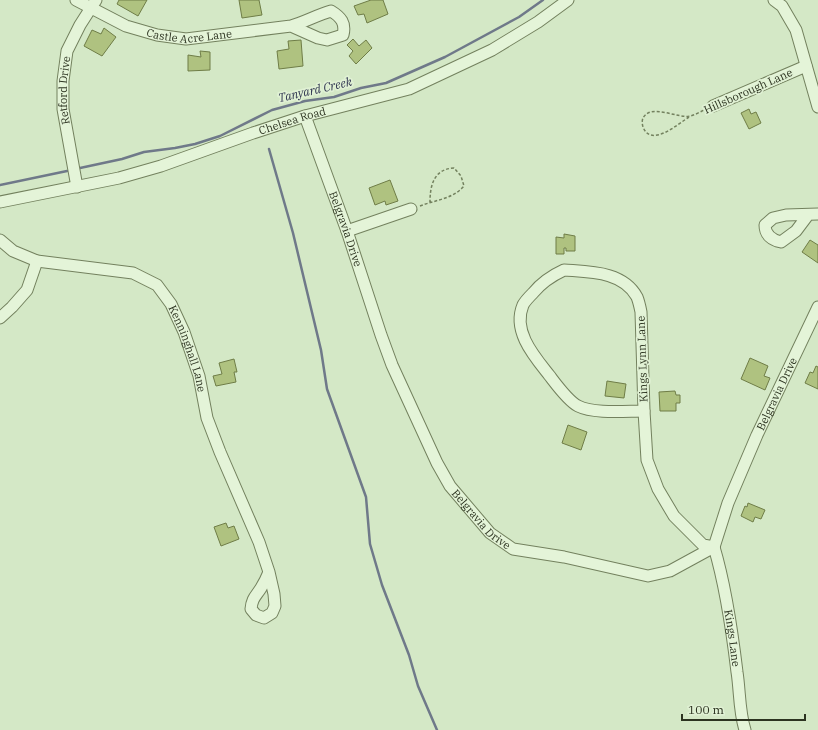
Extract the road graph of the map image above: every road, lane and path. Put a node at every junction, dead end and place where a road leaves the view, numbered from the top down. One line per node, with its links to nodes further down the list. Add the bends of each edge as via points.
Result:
1 (76, 0): 4 (street, Castle Acre Lane)
2 (568, 0): 9 (street, Chelsea Road, via 492,50 409,89)
3 (774, 0): 6 (street, via 782,6 796,30)
4 (94, 4): 5 (street, Castle Acre Lane, via 126,26 157,35 186,39); 11 (street, Retford Drive, via 67,51 63,81 63,109)
5 (291, 26)
6 (806, 66): 7 (street, Hillsborough Lane); 8 (street)
7 (713, 106): 10 (path, Hillsborough Lane)
8 (818, 107)
9 (306, 116): 11 (street, Chelsea Road, via 161,166); 15 (street, Belgravia Drive)
10 (689, 117): 10 (path, Hillsborough Lane, via 659,111 651,112 644,116 642,126 647,134 654,136 663,134)
11 (77, 187): 12 (street, Chelsea Road)
12 (0, 202)
13 (430, 202): 13 (path, via 458,193 464,186 461,176 454,168 446,168 438,174 432,184); 14 (path)
14 (411, 209): 15 (street)
15 (347, 232): 21 (street, Belgravia Drive, via 380,335 437,464 450,486 490,533 513,549 564,557 648,576 670,571)
16 (0, 240): 17 (street, Kenninghall Lane, via 12,251)
17 (37, 261): 19 (street, via 27,290); 22 (street, Kenninghall Lane, via 133,273 157,285 171,304 184,332 220,452 259,542)
18 (818, 307): 21 (street, Belgravia Drive, via 728,503)
19 (0, 318)
20 (644, 411): 20 (street, Kings Lynn Lane, via 596,412 577,406 536,358 522,333 519,318 524,304 551,276 564,270 594,272 614,276 631,288 641,312); 21 (street, Kings Lynn Lane, via 647,460 658,489 674,516 703,545)
21 (714, 547): 23 (street, Kings Lane, via 733,643)
22 (269, 572)
23 (745, 730)

